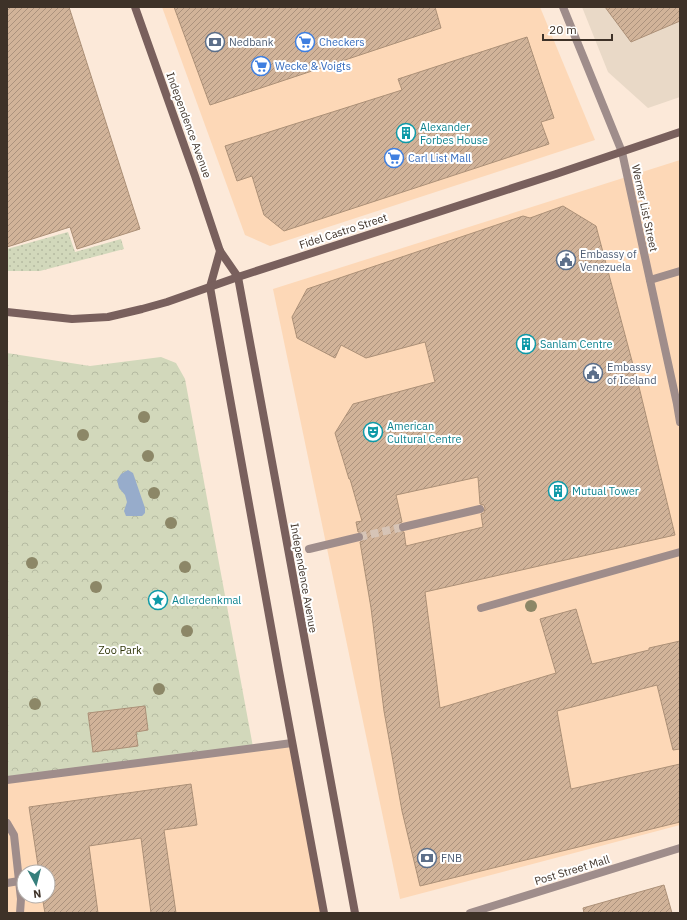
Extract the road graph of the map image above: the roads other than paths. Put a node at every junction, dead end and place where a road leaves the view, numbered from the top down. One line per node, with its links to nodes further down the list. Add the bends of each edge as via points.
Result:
1 (135, 7): 5 (main road, Independence Avenue)
2 (563, 7): 4 (street, Werner List Street)
3 (680, 132): 4 (main road, Fidel Castro Street)
4 (622, 152): 7 (main road, Fidel Castro Street); 8 (street, Werner List Street)
5 (220, 251): 7 (main road, Independence Avenue); 9 (main road)
6 (680, 271): 8 (street)
7 (238, 277): 9 (main road, Fidel Castro Street); 24 (main road, Independence Avenue)
8 (650, 280): 11 (street, Werner List Street)
9 (210, 287): 10 (main road, Fidel Castro Street, via 167,302 108,317 72,319); 18 (main road)
10 (7, 312)
11 (680, 422)
12 (480, 509): 13 (street)
13 (403, 527)
14 (360, 537): 15 (street)
15 (309, 549)
16 (680, 552): 17 (street)
17 (481, 608)
18 (292, 743): 19 (street); 23 (main road)
19 (7, 780)
20 (7, 823): 22 (street, via 14,835)
21 (680, 848): 25 (street, Post Street Mall)
22 (17, 864)
23 (324, 913)
24 (355, 913)
25 (470, 913)

